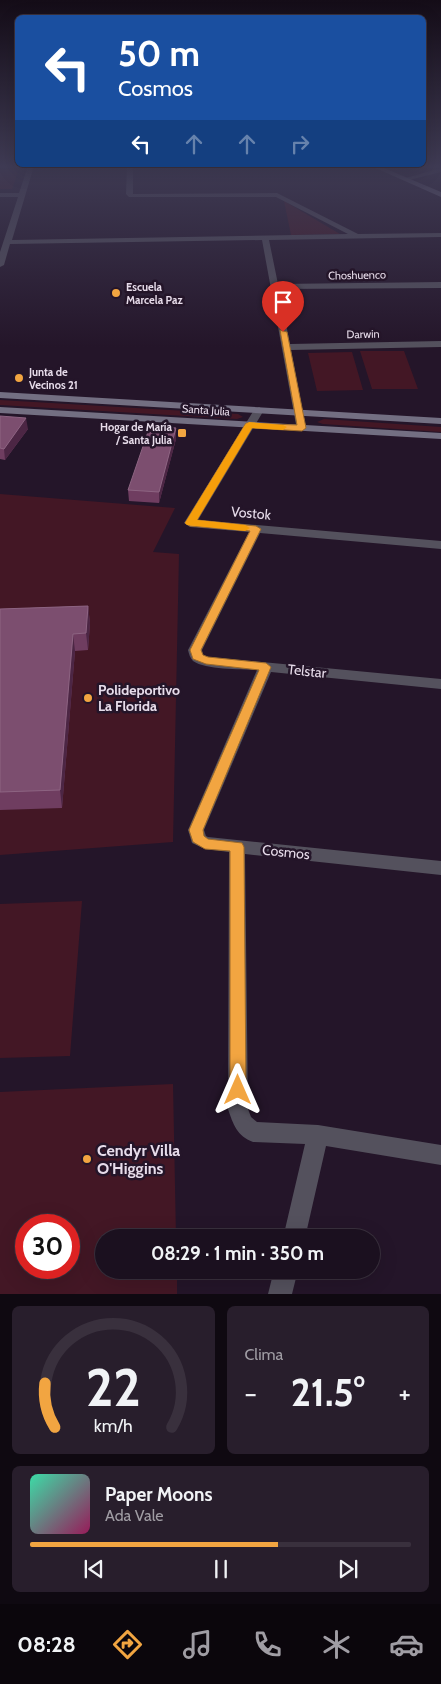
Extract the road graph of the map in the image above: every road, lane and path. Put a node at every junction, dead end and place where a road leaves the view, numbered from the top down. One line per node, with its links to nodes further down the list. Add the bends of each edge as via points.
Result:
1 (12, 226): 6 (street)
2 (338, 226): 4 (street)
3 (441, 236): 4 (street)
4 (358, 237): 5 (street)
5 (265, 238): 6 (street); 9 (street)
6 (7, 242): 7 (street)
7 (0, 265)
8 (441, 285): 9 (street, Choshuenco)
9 (274, 287): 11 (street)
10 (441, 344): 11 (street, Darwin)
11 (286, 347): 15 (street)
12 (0, 395): 14 (main road, Santa Julia)
13 (0, 410): 17 (main road, Santa Julia)
14 (259, 410): 15 (main road, Santa Julia); 17 (street, Vostok)
15 (298, 412): 16 (main road, Santa Julia); 18 (street)
16 (441, 421)
17 (249, 425): 18 (main road, Santa Julia); 20 (street, Vostok, via 190,523)
18 (302, 428): 19 (main road, Santa Julia)
19 (441, 436)
20 (256, 529): 21 (street, Vostok); 22 (street, Telstar, via 195,654 206,661)
21 (441, 545)
22 (266, 667): 23 (street, Telstar); 24 (street, Cosmos, via 196,830 198,839 205,843)
23 (441, 684)
24 (237, 847): 25 (street, Cosmos); 26 (street, via 238,1109 243,1124 253,1132)
25 (441, 868)
26 (318, 1135): 27 (street); 28 (street)
27 (441, 1155)
28 (296, 1229)
29 (284, 1279): 30 (street)
30 (280, 1294)

